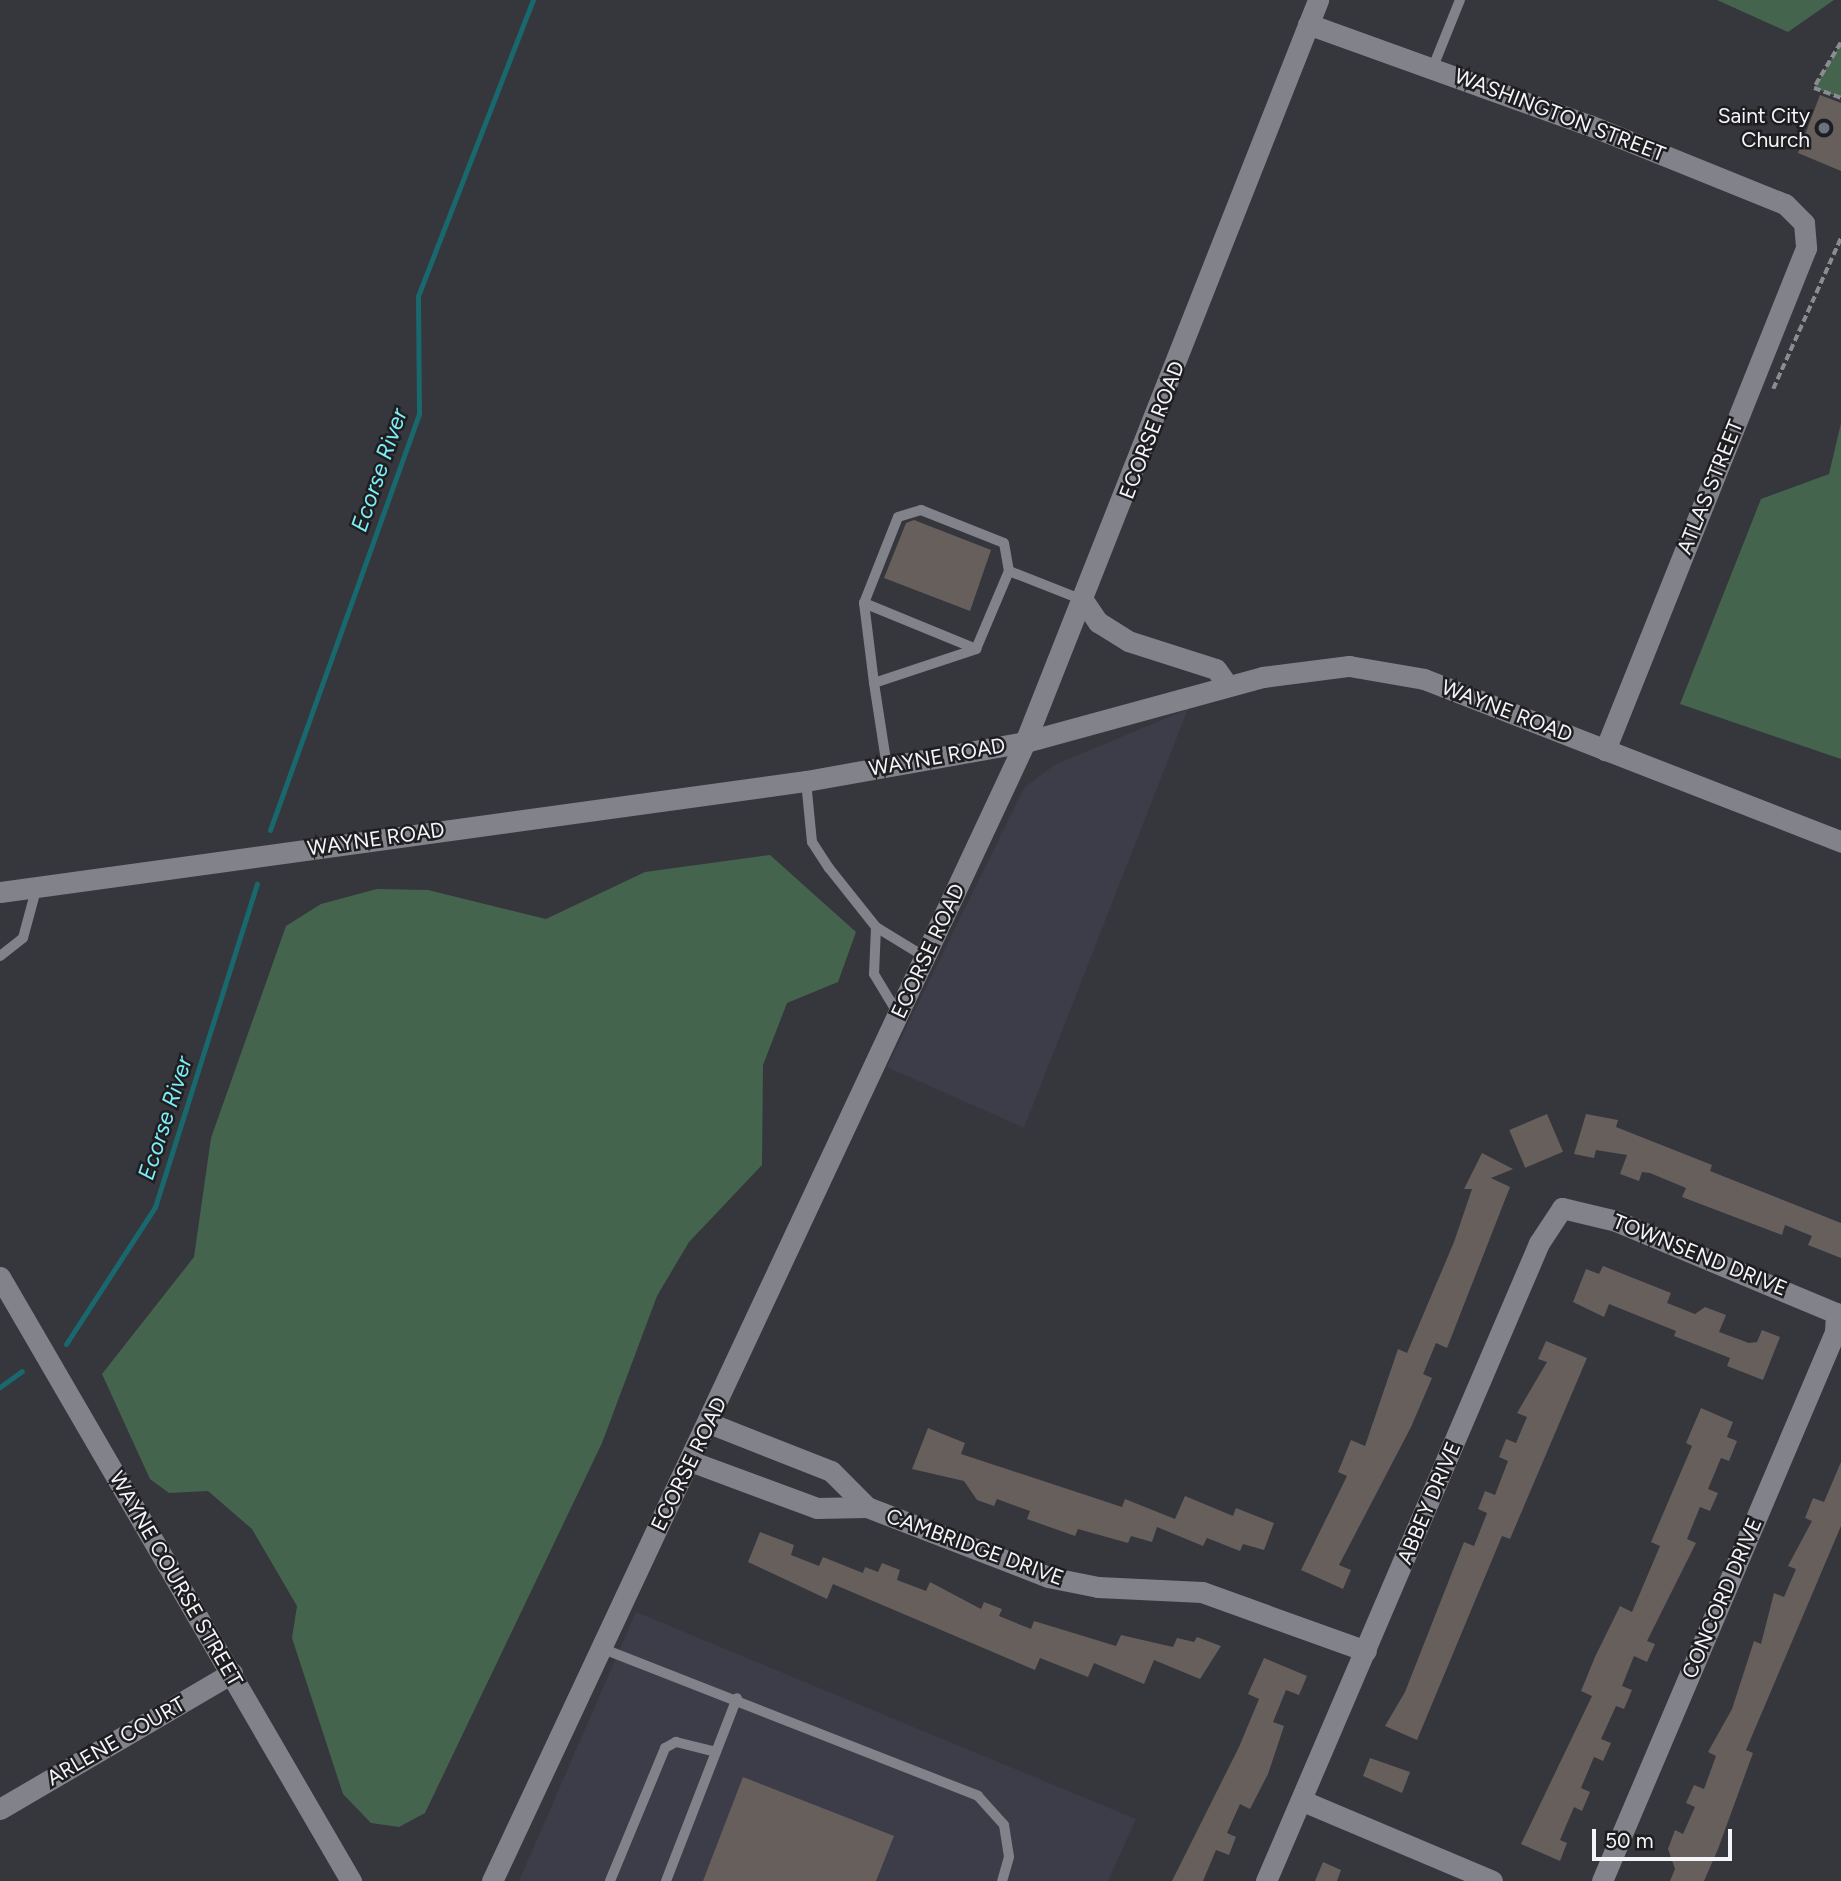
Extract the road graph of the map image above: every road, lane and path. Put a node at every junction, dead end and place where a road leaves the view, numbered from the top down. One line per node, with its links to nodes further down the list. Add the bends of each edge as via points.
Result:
1 (1318, 0): 3 (street, ECORSE ROAD)
2 (1460, 0): 5 (lane)
3 (1308, 24): 5 (street, WASHINGTON STREET); 11 (street, ECORSE ROAD)
4 (1841, 43): 6 (path, via 1814,88)
5 (1433, 66): 7 (street, WASHINGTON STREET, via 1785,204)
6 (1841, 98)
7 (1804, 223): 17 (street, ATLAS STREET, via 1806,248)
8 (1841, 238): 9 (path)
9 (1770, 396)
10 (1009, 571): 11 (lane); 12 (lane, via 1003,543 910,509 898,517); 13 (lane)
11 (1083, 600): 15 (street, via 1098,622 1128,641 1216,669); 16 (street, ECORSE ROAD)
12 (864, 603): 13 (lane); 14 (lane)
13 (976, 649): 14 (lane)
14 (874, 683): 18 (lane)
15 (1227, 685): 16 (street, WAYNE ROAD); 17 (street, WAYNE ROAD, via 1326,667 1387,669)
16 (1025, 742): 18 (street, WAYNE ROAD); 25 (street, ECORSE ROAD)
17 (1605, 750): 20 (street, WAYNE ROAD)
18 (887, 766): 19 (street, WAYNE ROAD)
19 (806, 781): 21 (street, WAYNE ROAD); 23 (lane, via 812,842)
20 (1841, 842)
21 (37, 887): 22 (street, WAYNE ROAD); 24 (lane, via 23,938)
22 (0, 891)
23 (876, 927): 25 (lane); 26 (lane, via 874,974)
24 (0, 956)
25 (925, 957): 26 (street, ECORSE ROAD)
26 (898, 1014): 30 (street, ECORSE ROAD)
27 (1562, 1208): 29 (street, TOWNSEND DRIVE, via 1616,1221); 34 (street, ABBEY DRIVE, via 1539,1243)
28 (0, 1277): 35 (street, WAYNE COURSE STREET)
29 (1836, 1313): 47 (street, CONCORD DRIVE, via 1835,1332)
30 (709, 1423): 31 (street, ECORSE ROAD); 32 (street, CAMBRIDGE DRIVE, via 831,1471)
31 (690, 1461): 32 (street, CAMBRIDGE DRIVE, via 817,1508); 33 (street, ECORSE ROAD)
32 (867, 1507): 34 (street, CAMBRIDGE DRIVE, via 1048,1577 1098,1587 1202,1592)
33 (601, 1648): 36 (lane); 41 (street, ECORSE ROAD)
34 (1366, 1651): 38 (street, ABBEY DRIVE)
35 (232, 1673): 39 (street, ARLENE COURT); 40 (street, WAYNE COURSE STREET)
36 (737, 1698): 37 (lane); 44 (lane, via 978,1796 1004,1825 1009,1857)
37 (716, 1752): 42 (lane, via 676,1742 664,1748); 43 (lane)
38 (1303, 1801): 45 (street, ABBEY DRIVE); 46 (street)
39 (0, 1809)
40 (351, 1881)
41 (492, 1881)
42 (610, 1881)
43 (666, 1881)
44 (1002, 1881)
45 (1266, 1881)
46 (1492, 1881)
47 (1602, 1881)

